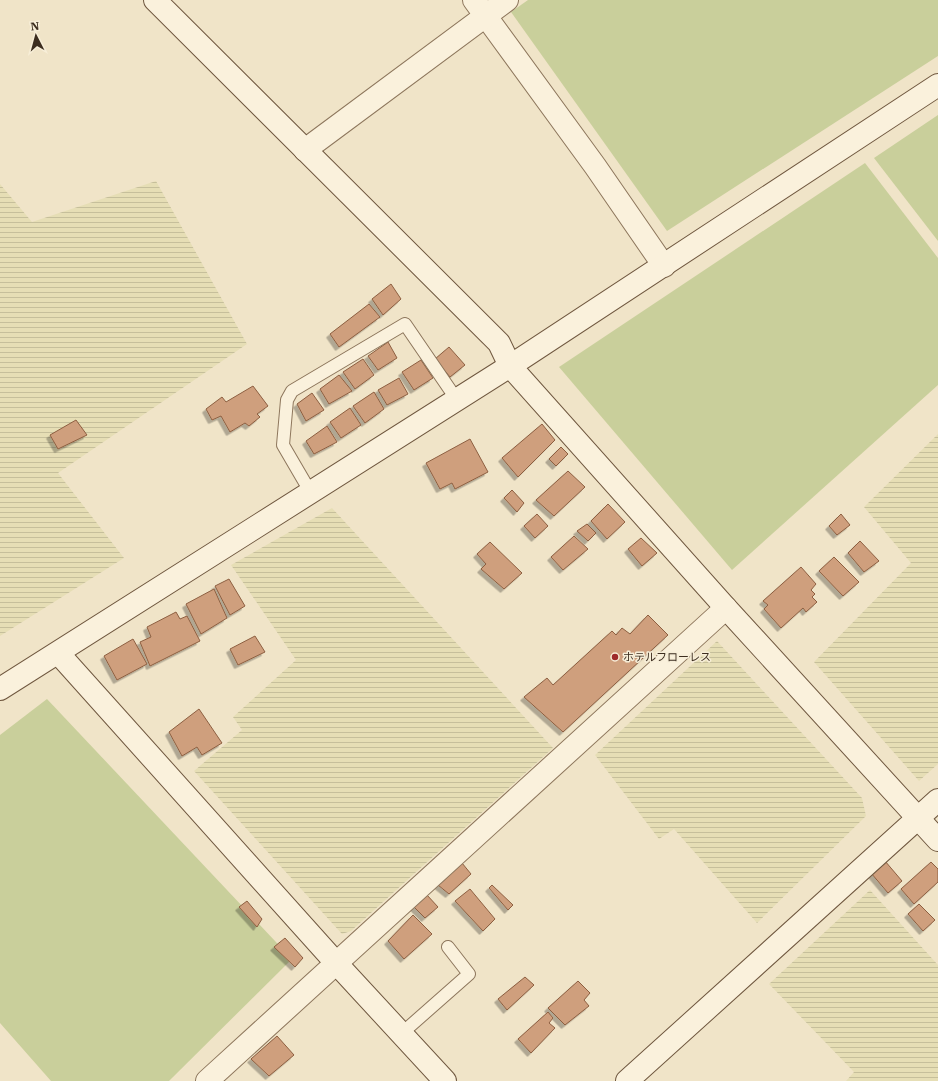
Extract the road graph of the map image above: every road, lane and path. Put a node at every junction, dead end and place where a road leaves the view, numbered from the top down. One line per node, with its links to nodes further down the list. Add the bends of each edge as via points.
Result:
1 (155, 0): 5 (street)
2 (507, 0): 3 (street)
3 (479, 8): 5 (street); 6 (street, via 595,166)
4 (938, 85): 6 (street)
5 (305, 150): 7 (street, via 499,343)
6 (664, 266): 7 (street)
7 (510, 366): 8 (street); 10 (street)
8 (456, 400): 9 (street); 9 (lane, via 406,324 292,391 287,400 283,444)
9 (311, 493): 11 (street)
10 (726, 608): 14 (street); 17 (street)
11 (59, 654): 12 (street); 17 (street)
12 (0, 689)
13 (938, 800): 14 (street)
14 (918, 818): 15 (street); 21 (street)
15 (938, 840)
16 (448, 947): 18 (lane, via 469,974)
17 (337, 964): 18 (street); 19 (street)
18 (401, 1034): 20 (street)
19 (207, 1081)
20 (445, 1081)
21 (627, 1081)

